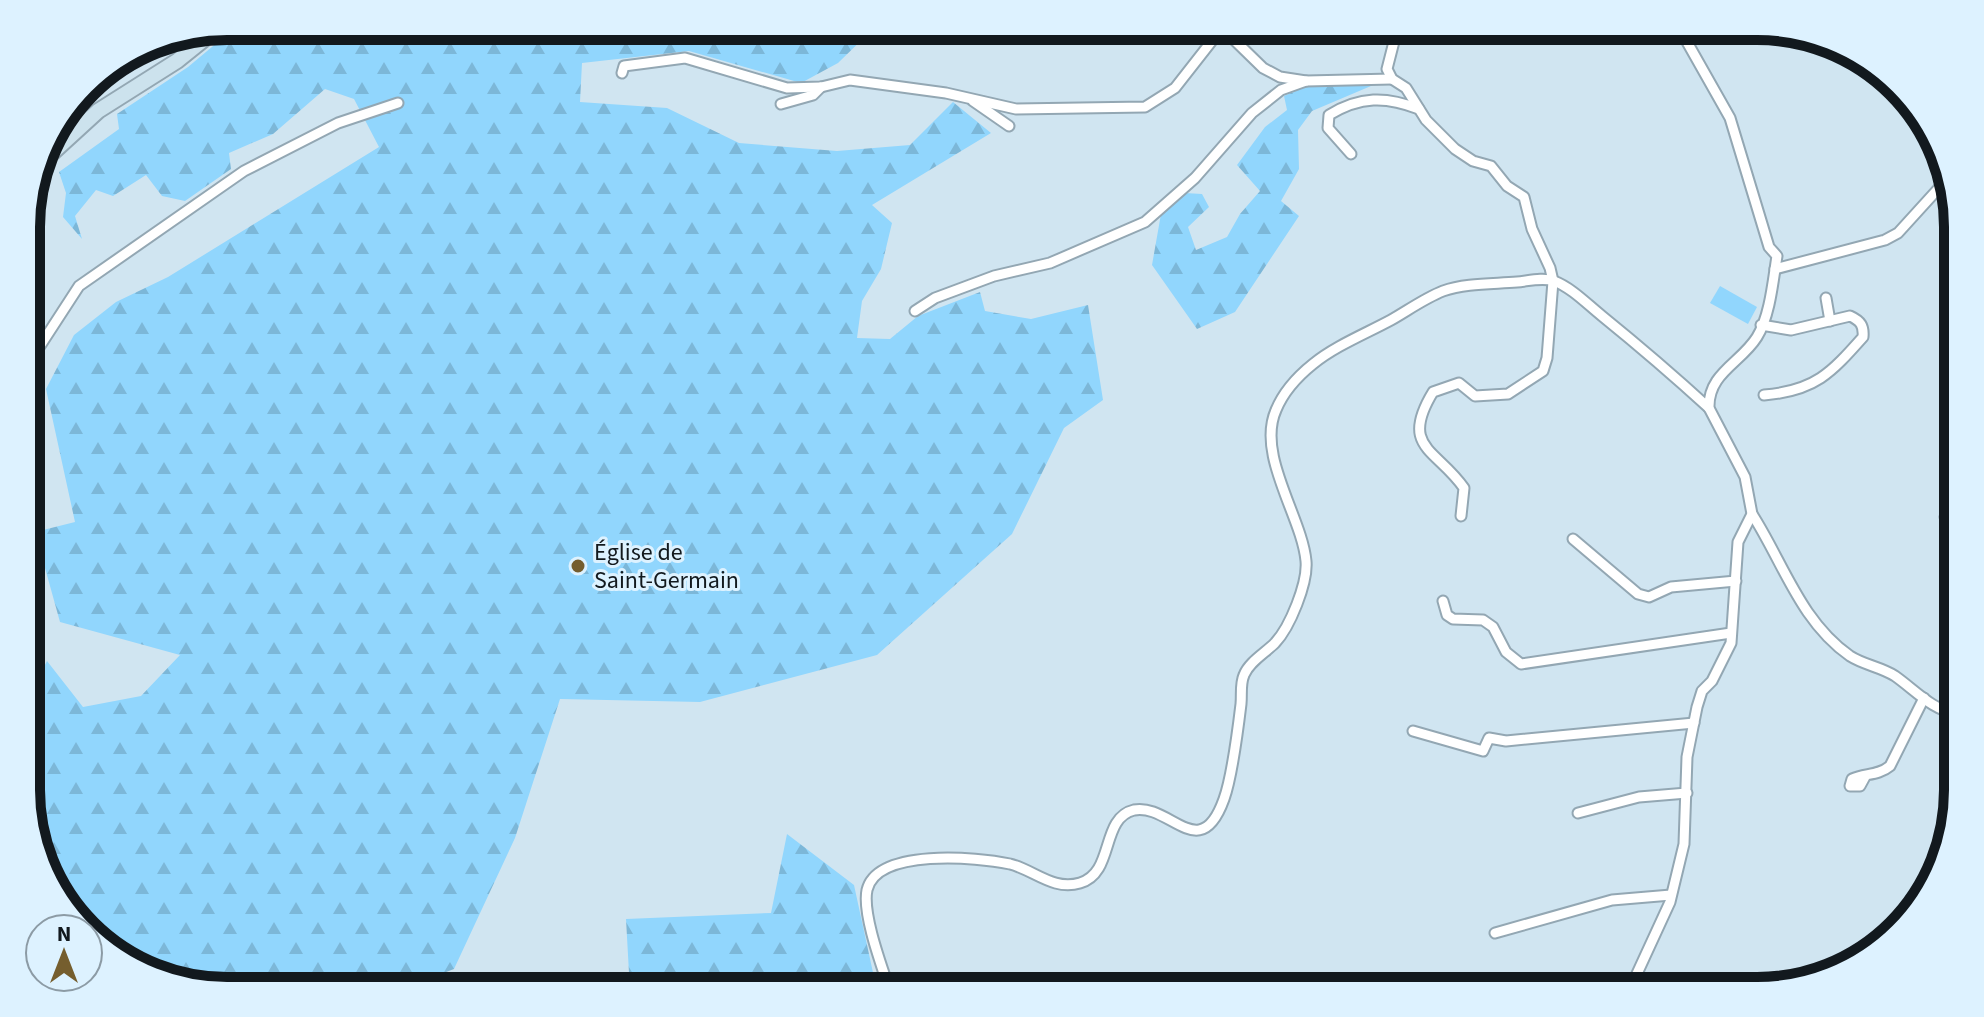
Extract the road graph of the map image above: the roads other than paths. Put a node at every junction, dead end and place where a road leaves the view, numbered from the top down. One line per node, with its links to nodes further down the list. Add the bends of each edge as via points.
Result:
1 (1213, 40): 10 (street, via 1175,88 1145,107 1016,109)
2 (1234, 40): 8 (street, via 1263,68)
3 (1394, 40): 7 (street, via 1387,69)
4 (1686, 40): 18 (street, via 1730,118 1769,247 1777,256)
5 (200, 43): 15 (main road, via 98,111)
6 (622, 73): 9 (street, via 624,66 685,58 787,88)
7 (1392, 79): 8 (street); 13 (street, via 1406,88)
8 (1306, 81): 21 (street, via 1271,95 1195,178 1145,222 1050,263 1019,268 935,298)
9 (821, 87): 10 (street, via 850,80 872,82); 12 (street, via 813,95)
10 (973, 101): 14 (street)
11 (398, 103): 24 (street, via 338,123 244,171 79,286)
12 (781, 104)
13 (1419, 109): 16 (street, via 1377,98 1329,115 1328,128); 19 (street, via 1455,149 1491,166 1524,197)
14 (1009, 126)
15 (58, 148)
16 (1351, 154)
17 (1939, 187): 18 (street, via 1885,240)
18 (1775, 269): 23 (street)
19 (1553, 281): 26 (street, via 1654,358); 28 (street, via 1543,371 1508,394 1475,396 1459,383 1433,392 1421,412 1421,442 1464,488); 42 (street, via 1442,291 1314,363 1290,387 1271,428 1279,475 1307,564 1278,640 1245,670 1226,795 1216,819 1195,830 1174,826 1145,809 1130,811 1120,817 1097,874 1080,883 1040,880 1013,865 996,863 910,859 890,865 875,874 867,889)
20 (1826, 298): 22 (street)
21 (915, 311)
22 (1830, 321): 23 (street, via 1791,330); 25 (street, via 1850,316 1859,320 1863,337 1826,378)
23 (1761, 325): 26 (street, via 1757,336 1718,376)
24 (40, 346)
25 (1764, 395)
26 (1709, 408): 27 (street, via 1745,477)
27 (1752, 514): 30 (street, via 1738,542); 33 (street, via 1801,606 1825,634 1850,656 1890,672)
28 (1461, 516)
29 (1573, 539): 30 (street, via 1638,594 1649,597 1671,587)
30 (1736, 581): 32 (street)
31 (1443, 601): 32 (street, via 1453,619 1483,620 1493,627 1506,652 1521,664)
32 (1731, 633): 35 (street, via 1712,681 1702,691)
33 (1924, 698): 34 (street); 37 (street, via 1890,766)
34 (1944, 707)
35 (1694, 723): 36 (street, via 1506,741 1489,738 1483,751); 38 (street)
36 (1413, 731)
37 (1866, 775)
38 (1687, 793): 39 (street, via 1639,797); 40 (street, via 1684,844)
39 (1578, 813)
40 (1671, 895): 41 (street, via 1612,900); 43 (street)
41 (1495, 933)
42 (884, 977)
43 (1635, 977)

